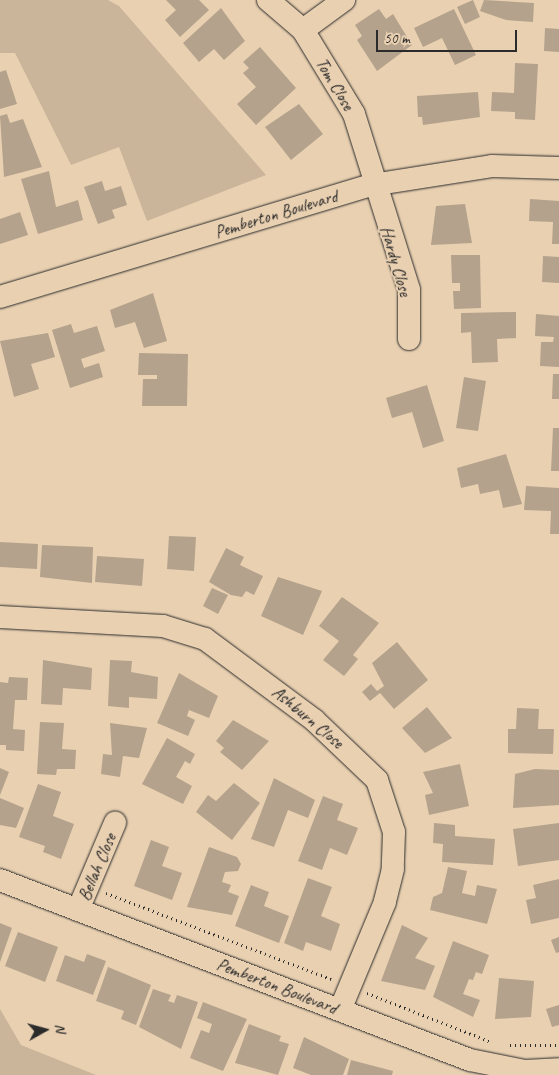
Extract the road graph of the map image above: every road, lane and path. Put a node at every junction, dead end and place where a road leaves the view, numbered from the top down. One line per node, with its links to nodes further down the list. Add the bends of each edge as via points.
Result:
1 (268, 0): 3 (street, Tom Close)
2 (344, 0): 3 (street)
3 (303, 30): 5 (street, Tom Close, via 354,114)
4 (559, 168): 5 (street, Pemberton Boulevard, via 492,166)
5 (372, 185): 6 (street, Pemberton Boulevard); 7 (street, Hardy Close, via 409,290)
6 (0, 297)
7 (409, 339)
8 (0, 617): 13 (street, Ashburn Close, via 163,626 205,639 314,720 357,758 377,780 388,806 394,832 393,869 385,902)
9 (115, 823): 11 (street, Bellah Close)
10 (0, 880): 12 (street, Pemberton Boulevard)
11 (89, 886): 12 (street, Bellah Close); 13 (path)
12 (78, 910): 14 (street, Pemberton Boulevard)
13 (350, 987): 14 (street, Ashburn Close); 15 (path)
14 (340, 1010): 18 (street, Pemberton Boulevard, via 470,1060 525,1071)
15 (492, 1042)
16 (559, 1045): 17 (path)
17 (500, 1046)
18 (559, 1069)

